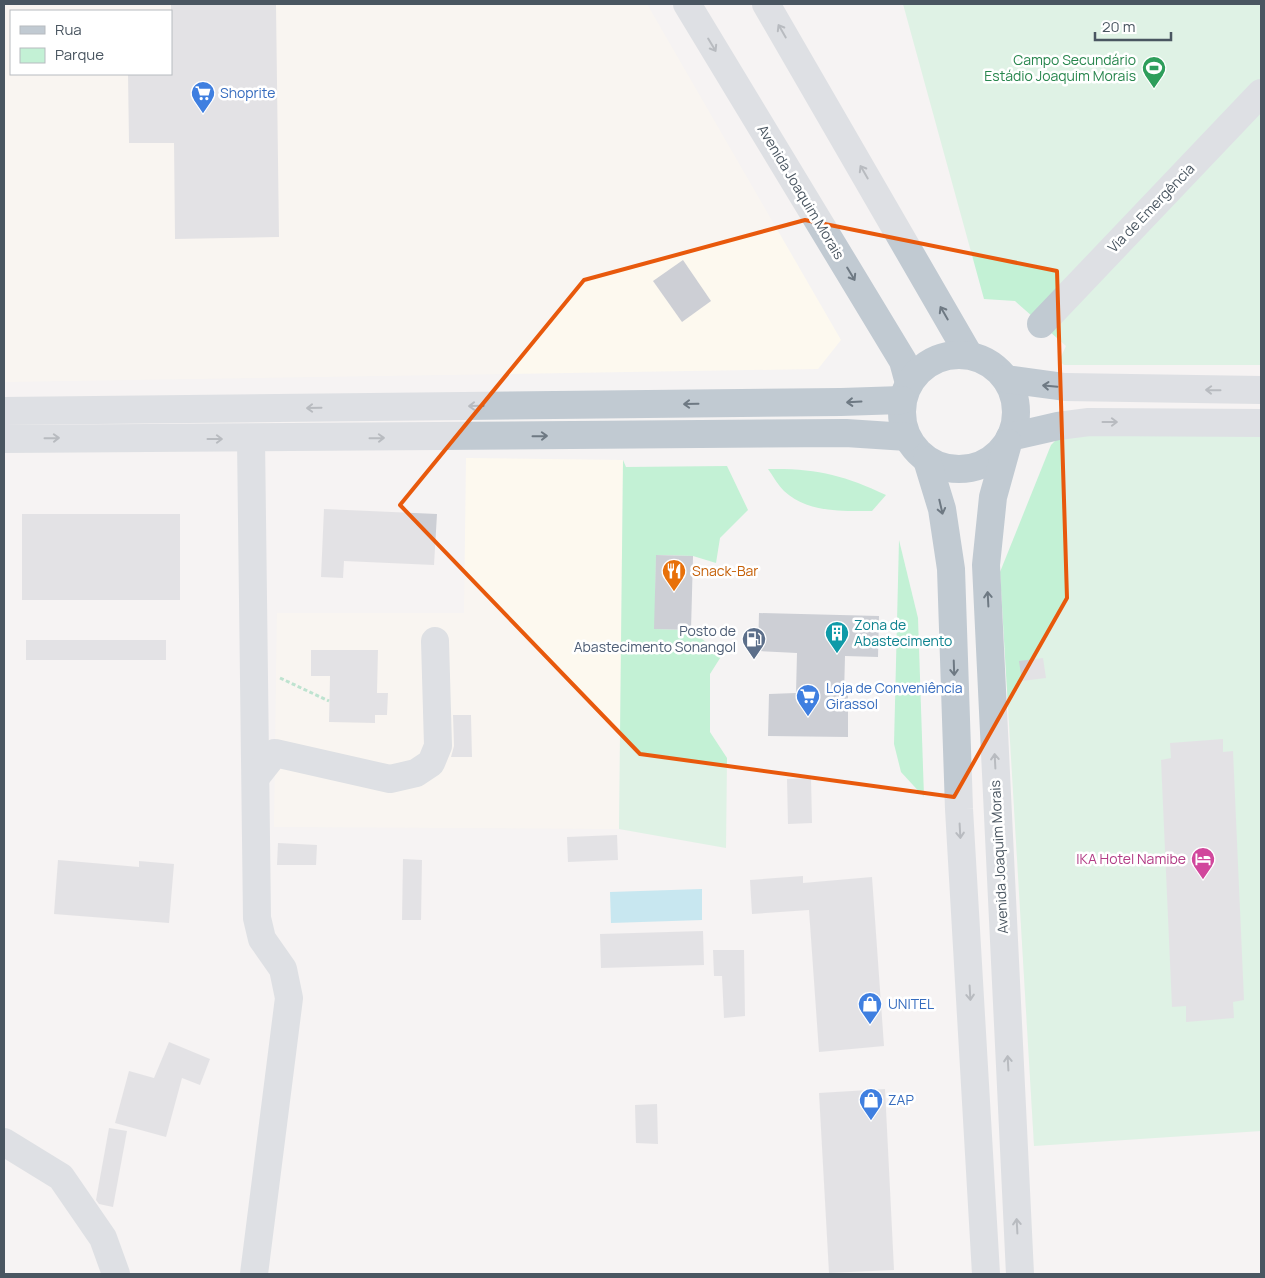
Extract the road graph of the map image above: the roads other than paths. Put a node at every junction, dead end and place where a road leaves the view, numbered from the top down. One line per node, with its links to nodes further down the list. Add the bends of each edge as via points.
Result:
1 (687, 4): 8 (street, Avenida Joaquim Morais, one-way to 8, via 903,361)
2 (766, 4): 5 (street, one-way to 2)
3 (1261, 93): 4 (street, Via de Emergência)
4 (1041, 324)
5 (969, 355): 6 (street, via 986,360); 8 (street, via 951,355 935,360 920,369)
6 (1006, 379): 7 (street, one-way to 6, via 1065,387); 14 (street, via 1016,402 1016,416)
7 (1261, 390)
8 (906, 391): 9 (street, one-way to 9, via 792,403); 11 (street, via 902,419)
9 (4, 411)
10 (1261, 423): 14 (street, one-way to 10, via 1058,426 1089,422)
11 (907, 437): 13 (street, one-way to 11, via 836,433); 15 (street)
12 (4, 439): 13 (street, one-way to 13)
13 (251, 439): 17 (street)
14 (1009, 440): 15 (street, via 998,454 982,464 964,469 944,468); 22 (street, Avenida Joaquim Morais, one-way to 14, via 986,565 993,497)
15 (927, 460): 21 (street, one-way to 21, via 942,509 951,569 959,809)
16 (435, 641): 17 (street, via 438,746 431,763 416,773 390,779 275,753)
17 (256, 777): 20 (street, via 257,918 262,939 283,969 289,998)
18 (4, 1142): 19 (street, via 61,1177 103,1238)
19 (116, 1274)
20 (254, 1274)
21 (986, 1274)
22 (1020, 1274)

